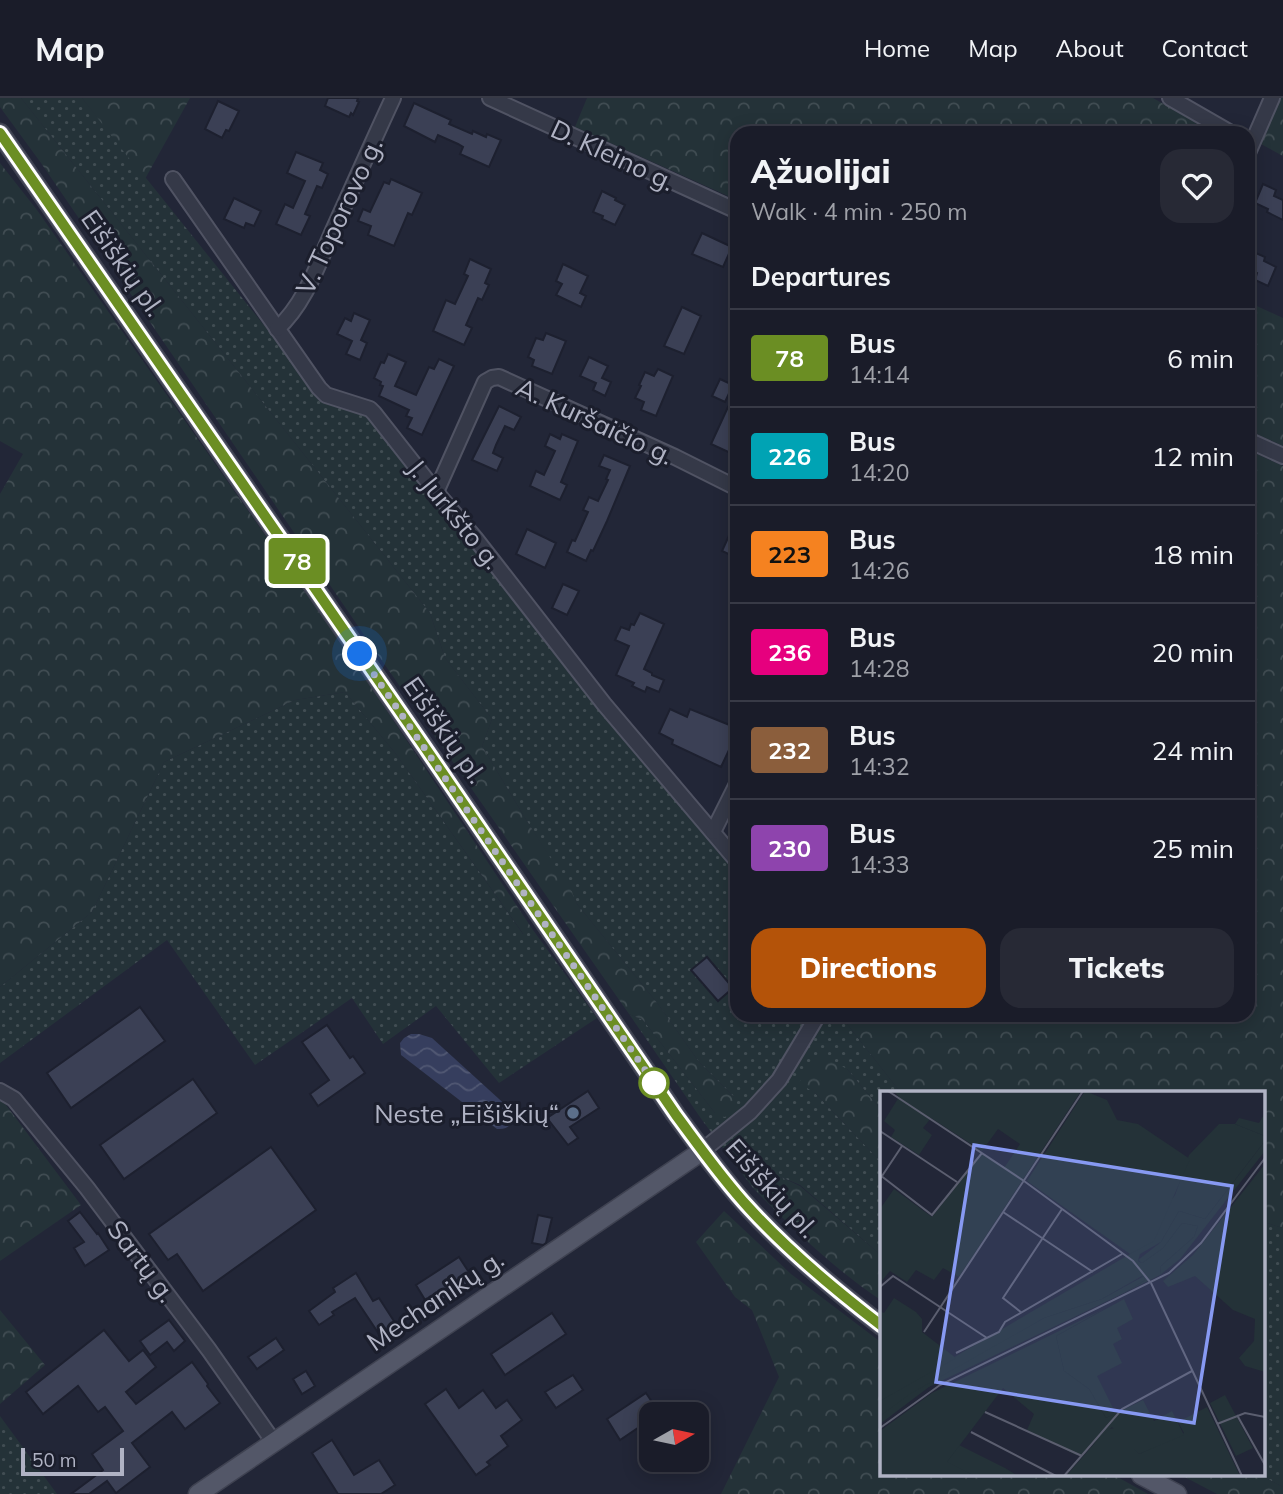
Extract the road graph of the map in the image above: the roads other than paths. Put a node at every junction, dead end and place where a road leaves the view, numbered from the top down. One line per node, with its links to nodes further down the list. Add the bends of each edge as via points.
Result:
1 (393, 98): 10 (street, V. Toporovo g., via 315,271 289,319)
2 (490, 98): 9 (street, D. Kleino g.)
3 (1170, 98): 5 (street)
4 (1272, 98): 7 (street)
5 (1219, 126)
6 (0, 133): 20 (main road, Eišiškių pl.)
7 (1255, 134)
8 (173, 179): 10 (street, J. Jurkšto g.)
9 (730, 208)
10 (277, 329): 14 (street, J. Jurkšto g., via 319,388 326,395 370,409)
11 (1255, 443): 12 (street)
12 (1283, 456)
13 (730, 485): 14 (street, A. Kuršaičio g., via 499,377 485,382)
14 (436, 492): 16 (street, J. Jurkšto g., via 604,704)
15 (730, 798): 16 (street)
16 (713, 832): 17 (street, J. Jurkšto g.)
17 (730, 853)
18 (814, 1022): 20 (street, via 779,1080 750,1112)
19 (0, 1091): 22 (street, Sartų g., via 14,1099 87,1188)
20 (702, 1151): 21 (main road, Eišiškių pl., via 772,1233); 22 (main road, Mechanikų g.)
21 (880, 1324)
22 (273, 1441): 24 (main road, Mechanikų g.)
23 (1143, 1476): 25 (main road)
24 (198, 1494)
25 (1177, 1494)

